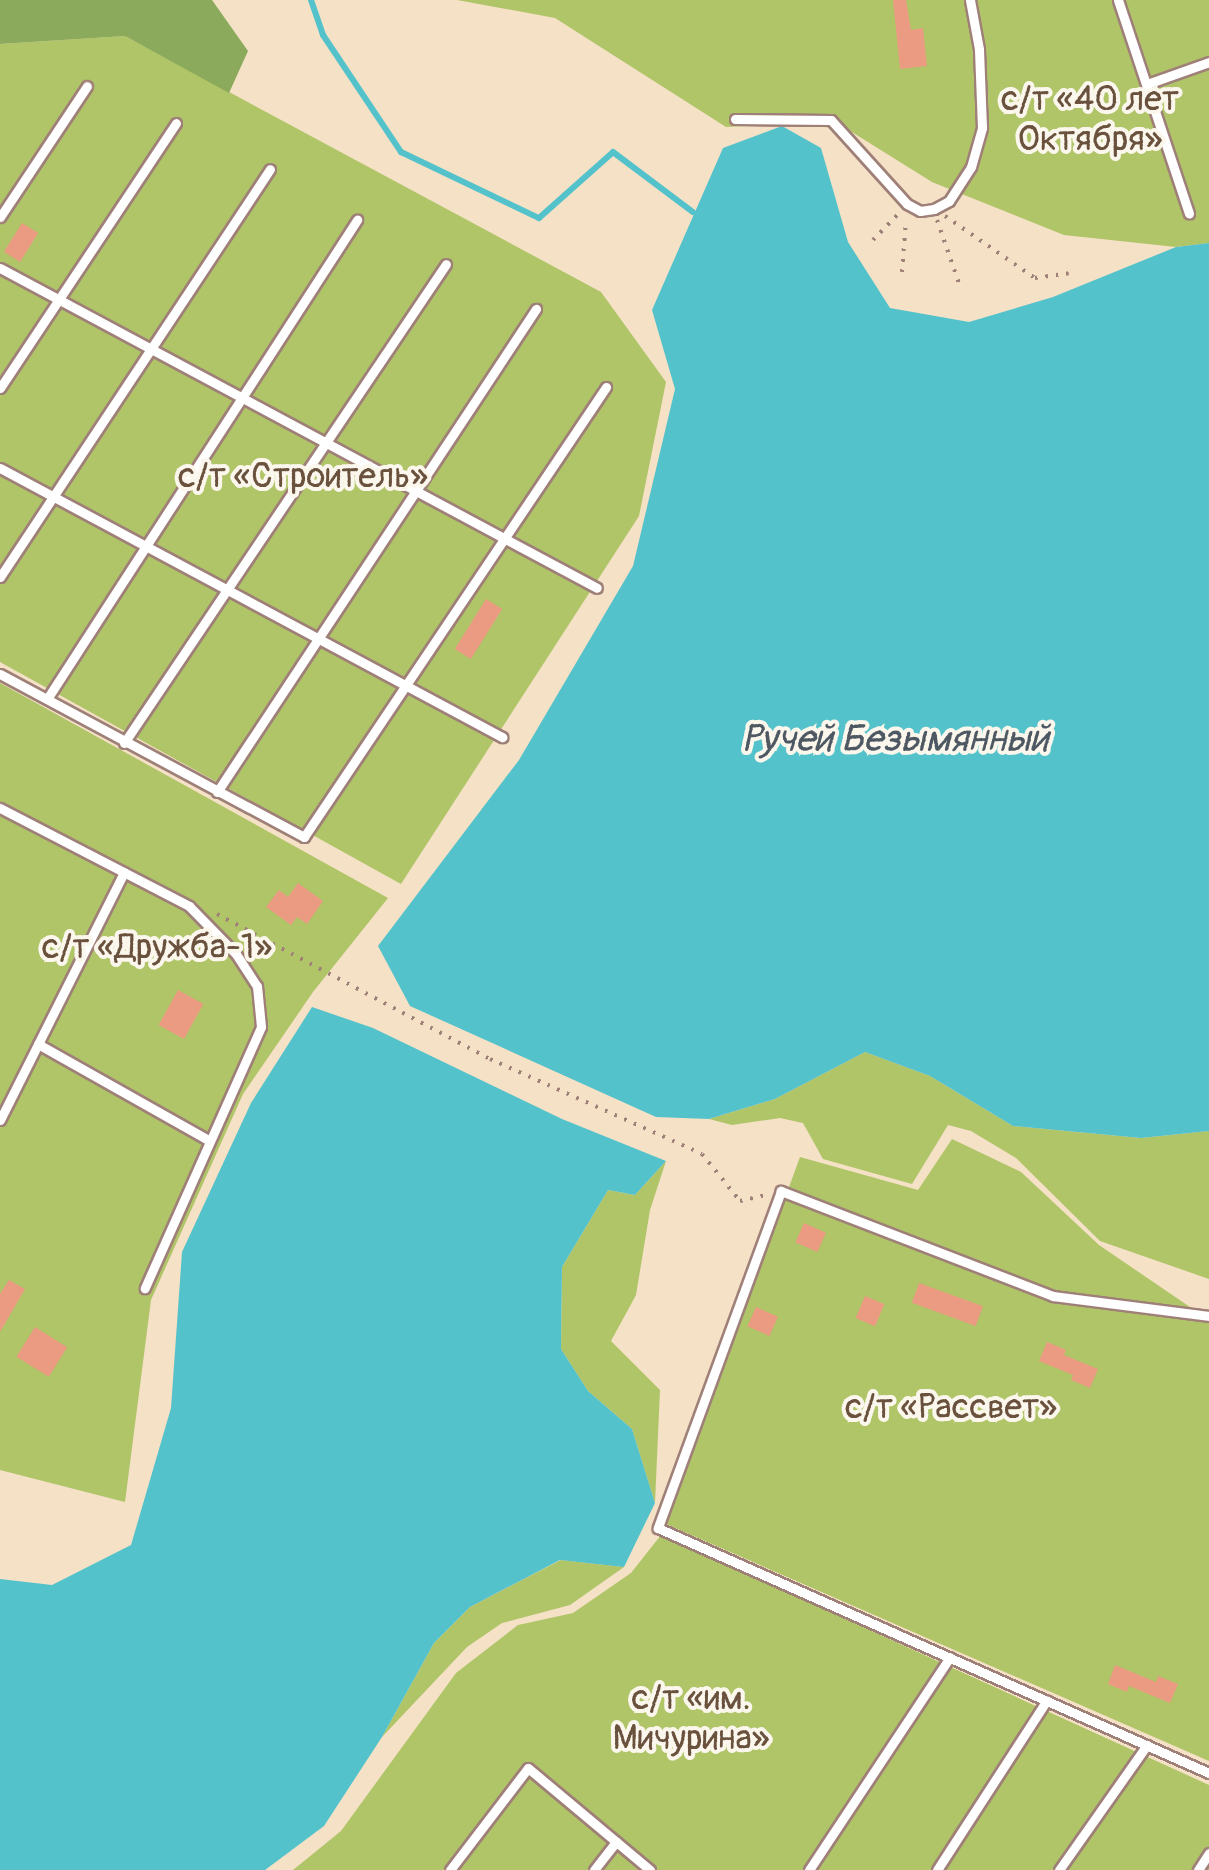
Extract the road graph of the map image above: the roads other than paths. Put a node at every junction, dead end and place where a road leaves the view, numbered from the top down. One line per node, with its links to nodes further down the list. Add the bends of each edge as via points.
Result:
1 (970, 0): 6 (lane, via 982,128 971,167 949,201 934,209 907,204 831,120)
2 (1118, 0): 4 (lane)
3 (1209, 62): 4 (lane)
4 (1147, 84): 9 (lane)
5 (87, 86): 10 (lane)
6 (736, 120)
7 (176, 123): 14 (lane)
8 (270, 170): 16 (lane)
9 (1189, 214)
10 (0, 217)
11 (356, 220): 19 (lane)
12 (446, 264): 20 (lane)
13 (0, 268): 14 (lane)
14 (60, 300): 16 (lane); 18 (lane)
15 (536, 309): 22 (lane)
16 (154, 350): 19 (lane); 23 (lane)
17 (606, 387): 24 (lane)
18 (0, 388)
19 (244, 399): 20 (lane); 25 (lane)
20 (327, 444): 22 (lane); 28 (lane)
21 (0, 468): 23 (lane)
22 (416, 491): 24 (lane); 29 (lane)
23 (54, 496): 25 (lane); 26 (lane)
24 (504, 538): 27 (lane); 31 (lane)
25 (144, 545): 28 (lane); 32 (lane)
26 (0, 577)
27 (597, 588)
28 (227, 590): 29 (lane); 34 (lane)
29 (318, 639): 31 (lane); 35 (lane)
30 (0, 674): 32 (lane)
31 (405, 686): 33 (lane); 35 (lane, via 304,837)
32 (47, 699): 34 (lane)
33 (502, 737)
34 (124, 743): 35 (lane)
35 (218, 792)
36 (0, 808): 37 (lane)
37 (124, 872): 38 (lane); 40 (lane, via 189,906 236,954 256,986 261,1027)
38 (38, 1044): 39 (lane); 40 (lane)
39 (0, 1120)
40 (210, 1140): 41 (lane)
41 (144, 1288)
42 (1209, 1316): 43 (lane, via 1053,1296 781,1191 658,1528)
43 (950, 1657): 44 (lane); 52 (lane)
44 (1047, 1700): 45 (lane); 53 (lane)
45 (1147, 1745): 46 (lane); 54 (lane)
46 (1209, 1773)
47 (616, 1842): 49 (lane, via 528,1768); 50 (lane); 51 (lane)
48 (1209, 1854): 55 (lane)
49 (450, 1870)
50 (594, 1870)
51 (650, 1870)
52 (810, 1870)
53 (937, 1870)
54 (1059, 1870)
55 (1198, 1870)

